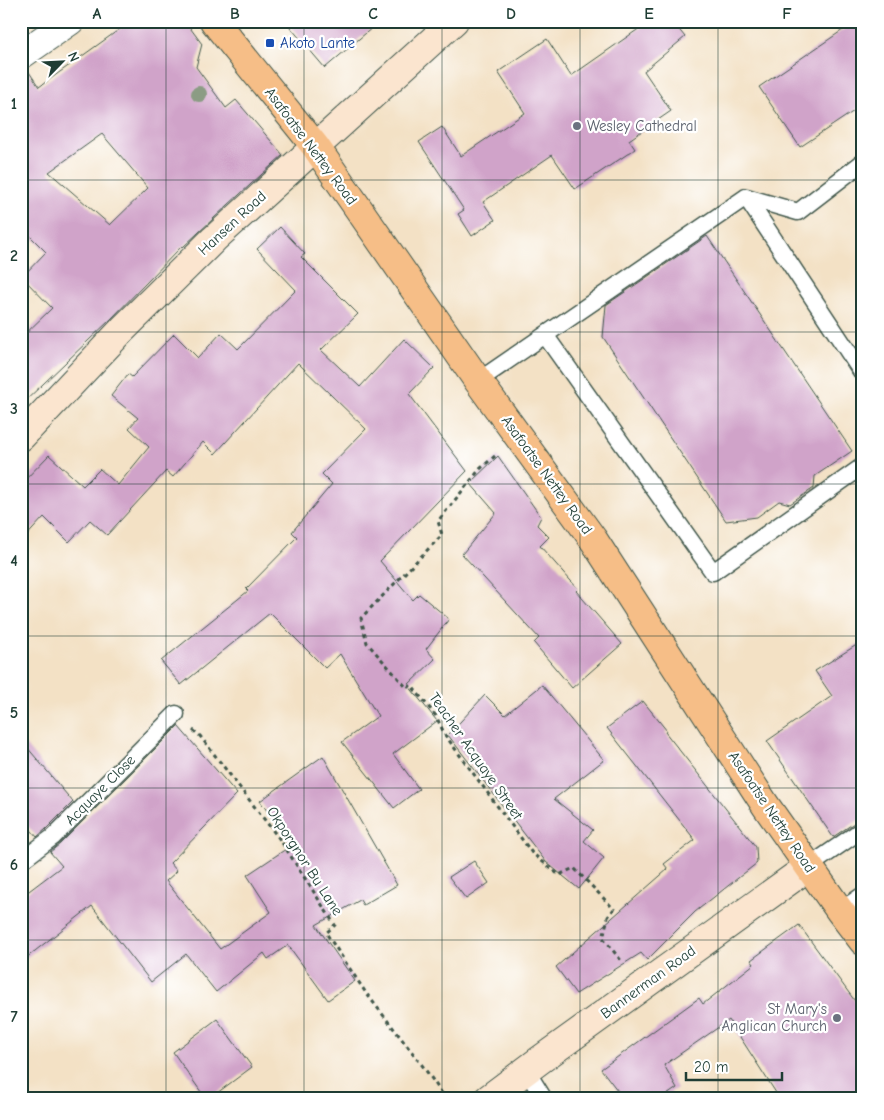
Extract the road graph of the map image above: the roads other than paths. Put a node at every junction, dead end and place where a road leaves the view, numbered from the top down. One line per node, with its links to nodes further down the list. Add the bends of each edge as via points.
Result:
1 (70, 21): 4 (street)
2 (214, 21): 5 (main road, Asafoatse Nettey Road)
3 (454, 21): 5 (street, Hansen Road)
4 (21, 55)
5 (314, 146): 10 (main road, Asafoatse Nettey Road); 11 (street, Hansen Road, via 123,329)
6 (863, 162): 7 (lane, via 798,212)
7 (746, 197): 8 (lane); 9 (lane)
8 (545, 334): 10 (lane); 12 (lane, via 713,572)
9 (863, 374)
10 (478, 380): 16 (main road, Asafoatse Nettey Road, via 593,539)
11 (21, 437)
12 (863, 466)
13 (176, 714): 15 (lane, Acquaye Close, via 53,837)
14 (863, 829): 16 (lane)
15 (21, 861)
16 (808, 867): 18 (main road, Asafoatse Nettey Road); 20 (street, Bannerman Road)
17 (863, 895): 18 (lane)
18 (840, 911): 19 (main road, Asafoatse Nettey Road)
19 (863, 941)
20 (526, 1070): 21 (street, Bannerman Road); 22 (lane)
21 (488, 1099)
22 (544, 1099)

